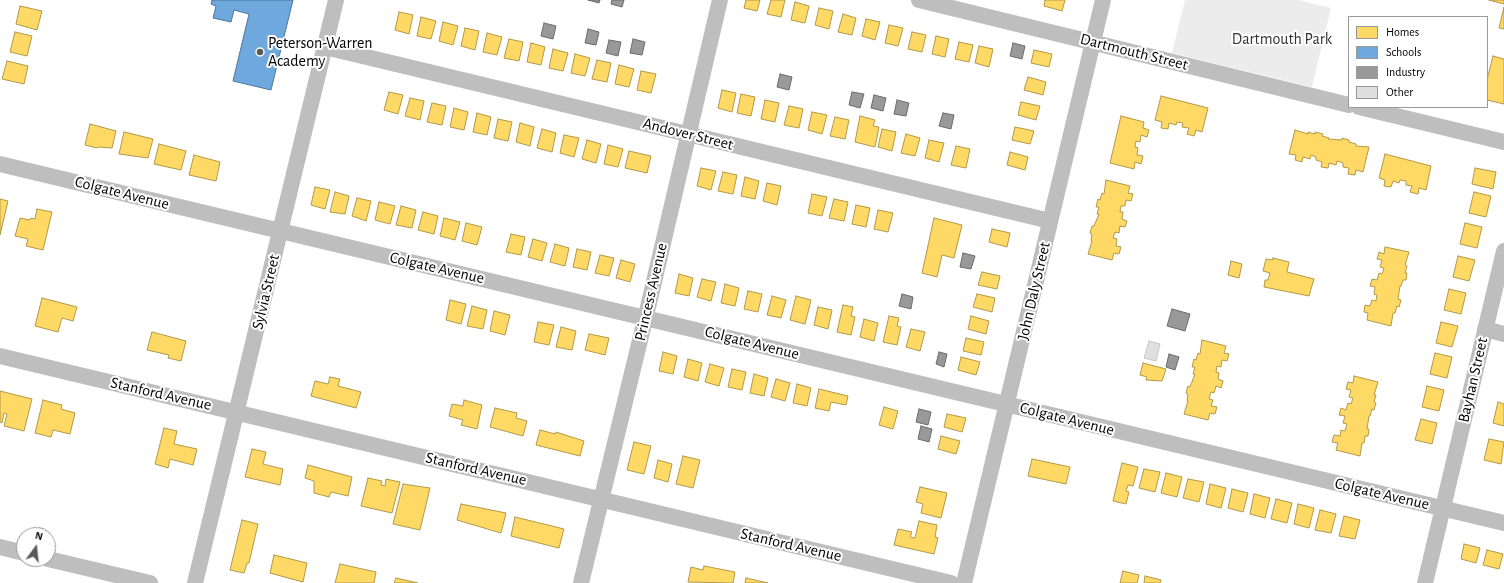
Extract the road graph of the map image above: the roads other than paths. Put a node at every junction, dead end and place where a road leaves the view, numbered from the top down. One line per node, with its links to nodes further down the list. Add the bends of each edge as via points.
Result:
1 (336, 0): 6 (street, Sylvia Street)
2 (720, 0): 9 (street, Princess Avenue)
3 (919, 0): 5 (street, Dartmouth Street)
4 (1103, 0): 5 (street, John Daly Street)
5 (1093, 42): 7 (street, Dartmouth Street); 12 (street, John Daly Street)
6 (325, 47): 9 (street, Andover Street); 13 (street, Sylvia Street)
7 (1348, 105)
8 (1363, 108): 10 (street)
9 (688, 134): 12 (street, Andover Street); 15 (street, Princess Avenue)
10 (1504, 142)
11 (0, 164): 13 (street, Colgate Avenue)
12 (1050, 221): 19 (street, John Daly Street)
13 (280, 231): 15 (street, Colgate Avenue); 20 (street, Sylvia Street)
14 (1504, 251): 16 (street, Bayhan Street)
15 (646, 318): 19 (street, Colgate Avenue); 21 (street, Princess Avenue)
16 (1485, 329): 17 (street); 22 (street, Bayhan Street)
17 (1504, 334)
18 (0, 356): 20 (street, Stanford Avenue)
19 (1007, 404): 22 (street, Colgate Avenue); 31 (street, John Daly Street)
20 (237, 412): 21 (street, Stanford Avenue); 28 (street, Sylvia Street)
21 (600, 499): 29 (street, Princess Avenue); 30 (street, Stanford Avenue)
22 (1443, 509): 23 (street, Colgate Avenue); 32 (street, Bayhan Street)
23 (1504, 523)
24 (0, 547): 25 (street)
25 (16, 551)
26 (56, 561): 27 (street)
27 (150, 583)
28 (195, 583)
29 (580, 583)
30 (951, 583)
31 (964, 583)
32 (1425, 583)

